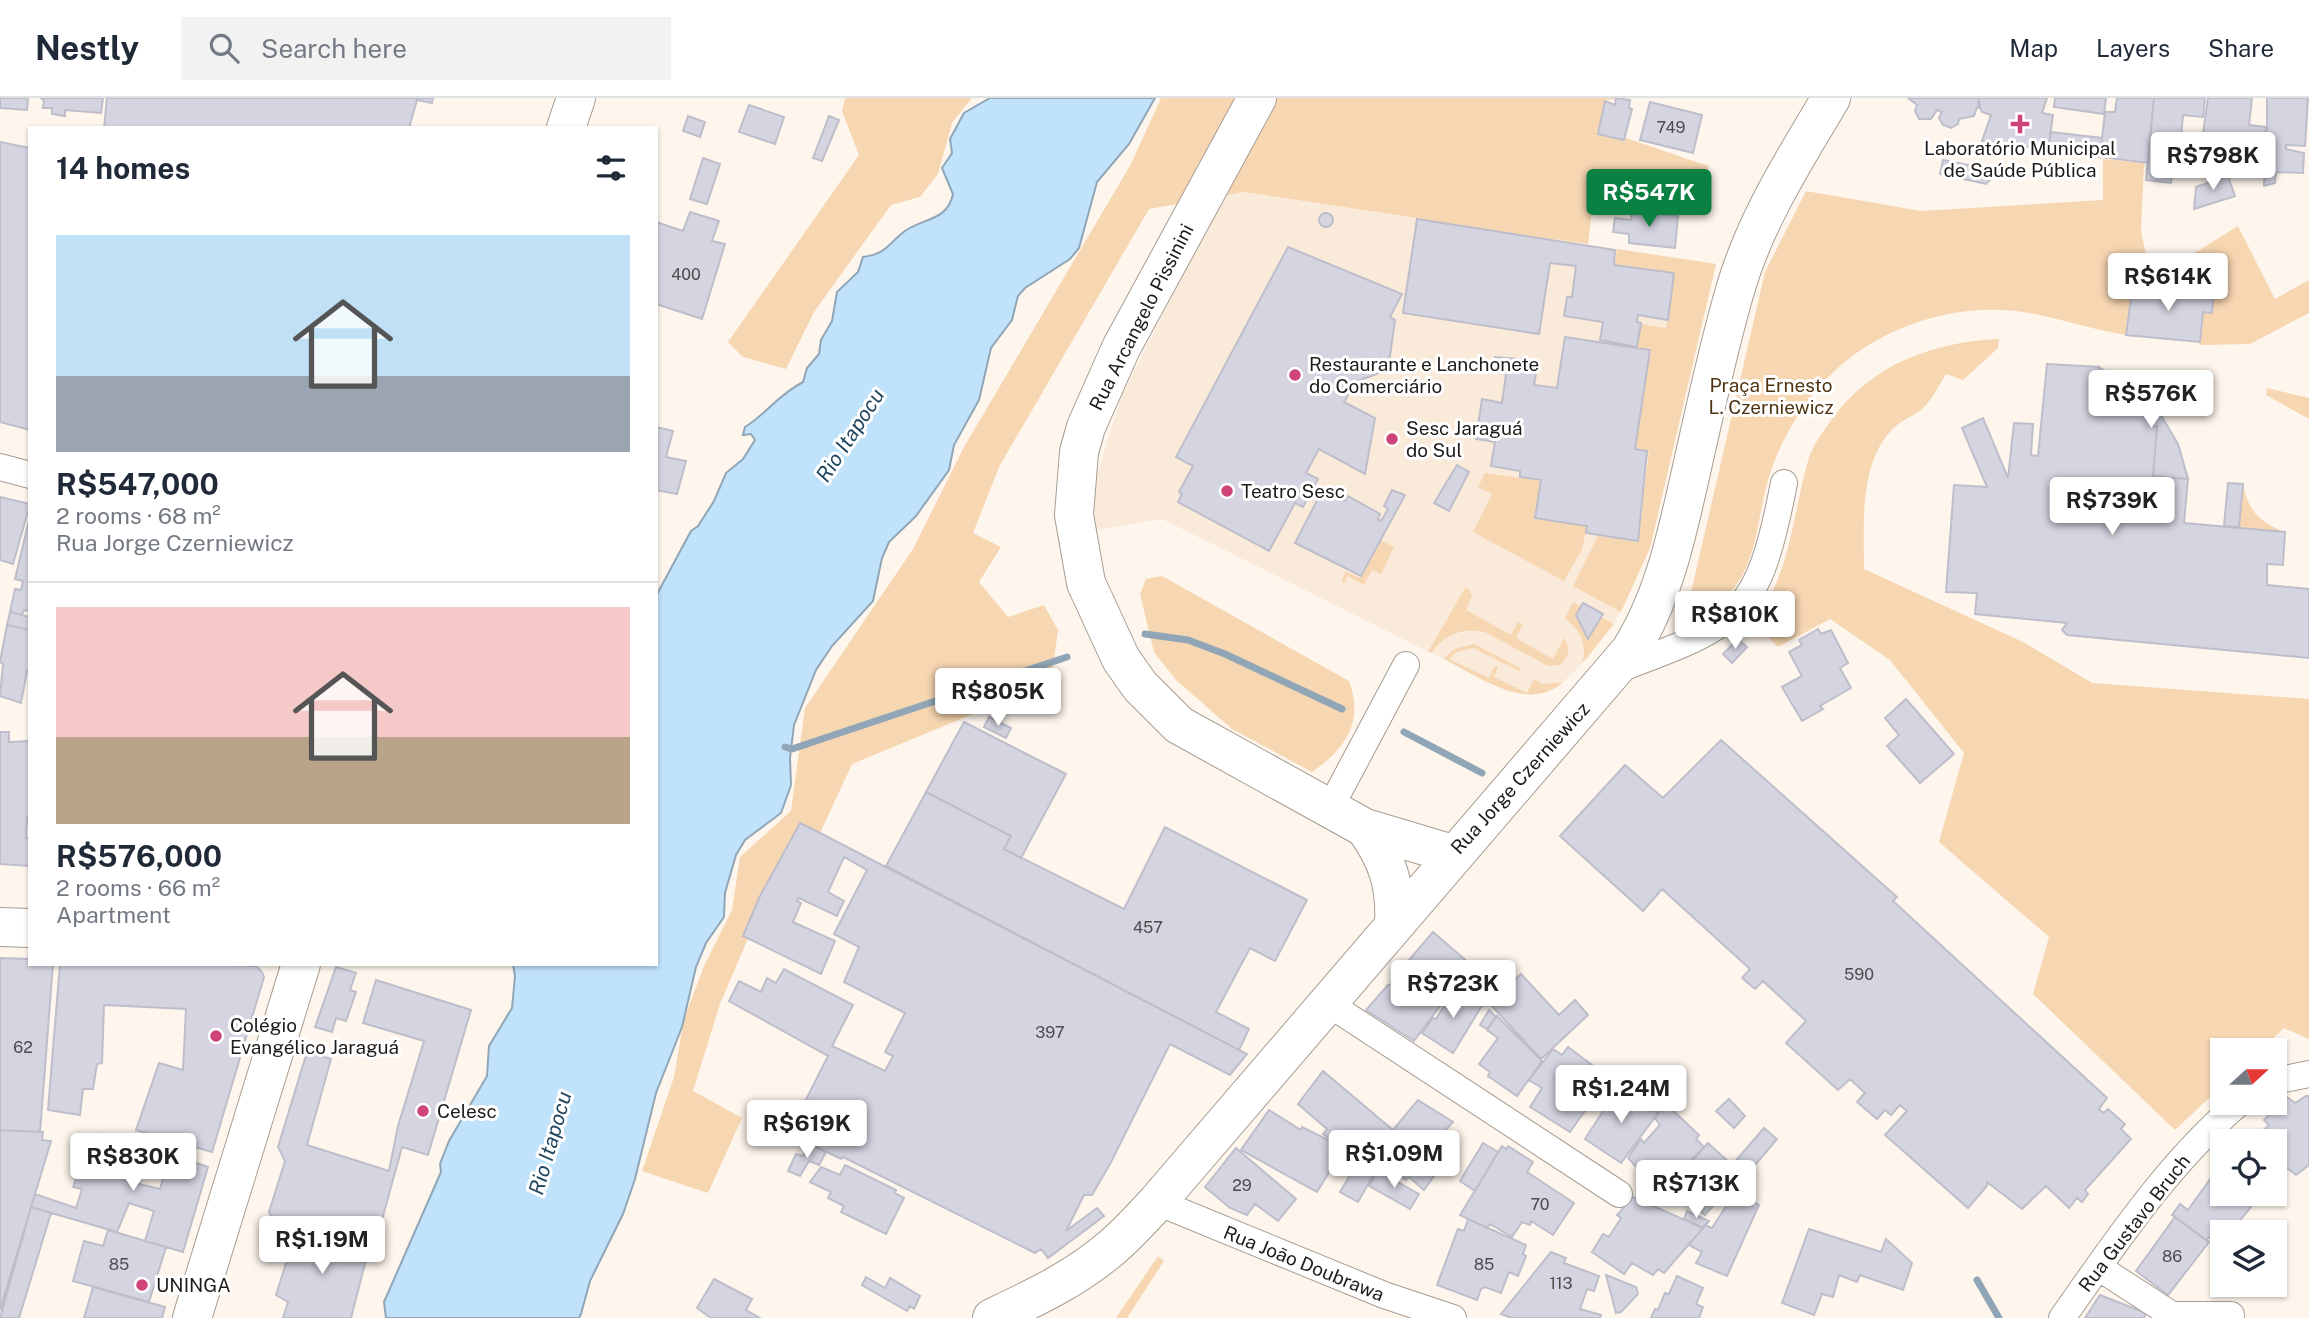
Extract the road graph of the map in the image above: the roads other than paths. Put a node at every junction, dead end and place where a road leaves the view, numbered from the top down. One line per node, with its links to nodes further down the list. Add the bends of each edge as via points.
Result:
1 (576, 98): 4 (main road)
2 (1257, 98): 12 (main road, Rua Arcangelo Pissinini, via 1102,384 1079,452 1075,532 1086,583 1104,629 1140,686 1164,713)
3 (1831, 98): 8 (main road, Rua Jorge Czerniewicz, via 1769,206 1740,273 1680,517)
4 (567, 126)
5 (0, 467): 6 (street)
6 (28, 474)
7 (1784, 483): 9 (street, via 1773,543 1756,588 1740,609 1712,631)
8 (1649, 621): 9 (street, via 1660,636); 11 (main road, Rua Jorge Czerniewicz)
9 (1680, 646): 11 (street)
10 (1406, 666): 12 (street)
11 (1615, 670): 14 (main road, Rua Jorge Czerniewicz)
12 (1330, 808): 13 (main road, Rua Arcangelo Pissinini)
13 (1365, 828): 14 (main road, Rua Arcangelo Pissinini); 15 (main road, Rua Arcangelo Pissinini, via 1381,849 1392,876)
14 (1452, 854): 15 (main road, Rua Jorge Czerniewicz)
15 (1394, 924): 19 (main road, Rua Jorge Czerniewicz)
16 (0, 927): 17 (main road)
17 (28, 928)
18 (300, 966): 27 (main road)
19 (1326, 1002): 23 (street); 24 (main road, Rua Jorge Czerniewicz)
20 (2309, 1074): 21 (street)
21 (2287, 1079)
22 (2226, 1115): 25 (street, Rua Gustavo Bruch, via 2204,1135)
23 (1619, 1194)
24 (1157, 1202): 28 (main road, Rua Jorge Czerniewicz, via 1112,1248 1080,1272); 29 (street, Rua João Doubrawa, via 1384,1295)
25 (2098, 1267): 26 (street, via 2172,1315); 30 (street, Rua Gustavo Bruch)
26 (2231, 1315)
27 (192, 1318)
28 (992, 1318)
29 (1453, 1318)
30 (2062, 1318)

